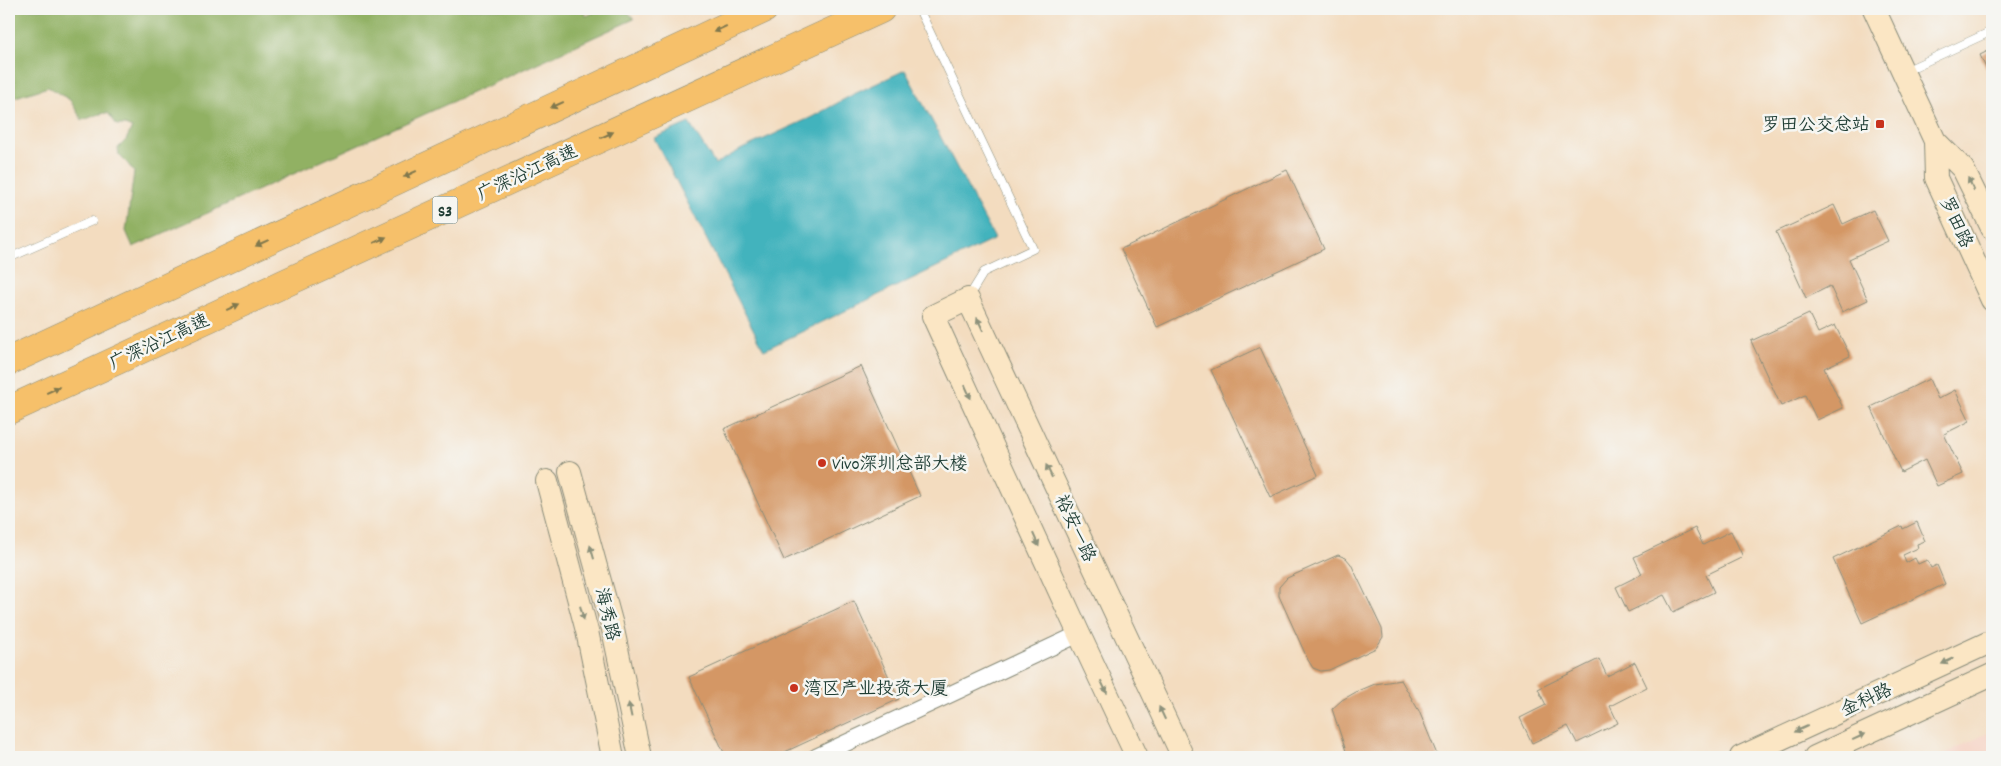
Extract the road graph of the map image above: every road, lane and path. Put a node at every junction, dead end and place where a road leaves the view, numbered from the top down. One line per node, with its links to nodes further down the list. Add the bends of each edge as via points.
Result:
1 (764, 9): 13 (highway, one-way to 13)
2 (881, 9): 14 (highway, 广深沿江高速 / S3, one-way to 2)
3 (919, 9): 11 (lane, via 1033,248 984,272)
4 (1874, 9): 6 (main road, 罗田路)
5 (1992, 31): 6 (lane)
6 (1903, 72): 7 (main road, 罗田路)
7 (1935, 141): 9 (main road, 罗田路, one-way to 7, via 1963,169); 12 (main road, 罗田路, via 1936,178)
8 (92, 221): 10 (lane)
9 (1992, 228)
10 (9, 258)
11 (968, 299): 17 (main road, one-way to 17, via 934,316); 24 (main road, 裕安一路, one-way to 11)
12 (1992, 300)
13 (9, 361)
14 (9, 410)
15 (570, 472): 21 (main road, 海秀路, one-way to 15, via 612,625)
16 (547, 481): 20 (main road, 海秀路, one-way to 20, via 587,631)
17 (1078, 634): 22 (street); 23 (main road, one-way to 23)
18 (1992, 640): 25 (main road, 金科路, one-way to 25)
19 (1992, 675): 26 (main road, 金科路, one-way to 19)
20 (613, 757)
21 (640, 757)
22 (816, 757)
23 (1137, 757)
24 (1183, 757)
25 (1741, 757)
26 (1815, 757)

